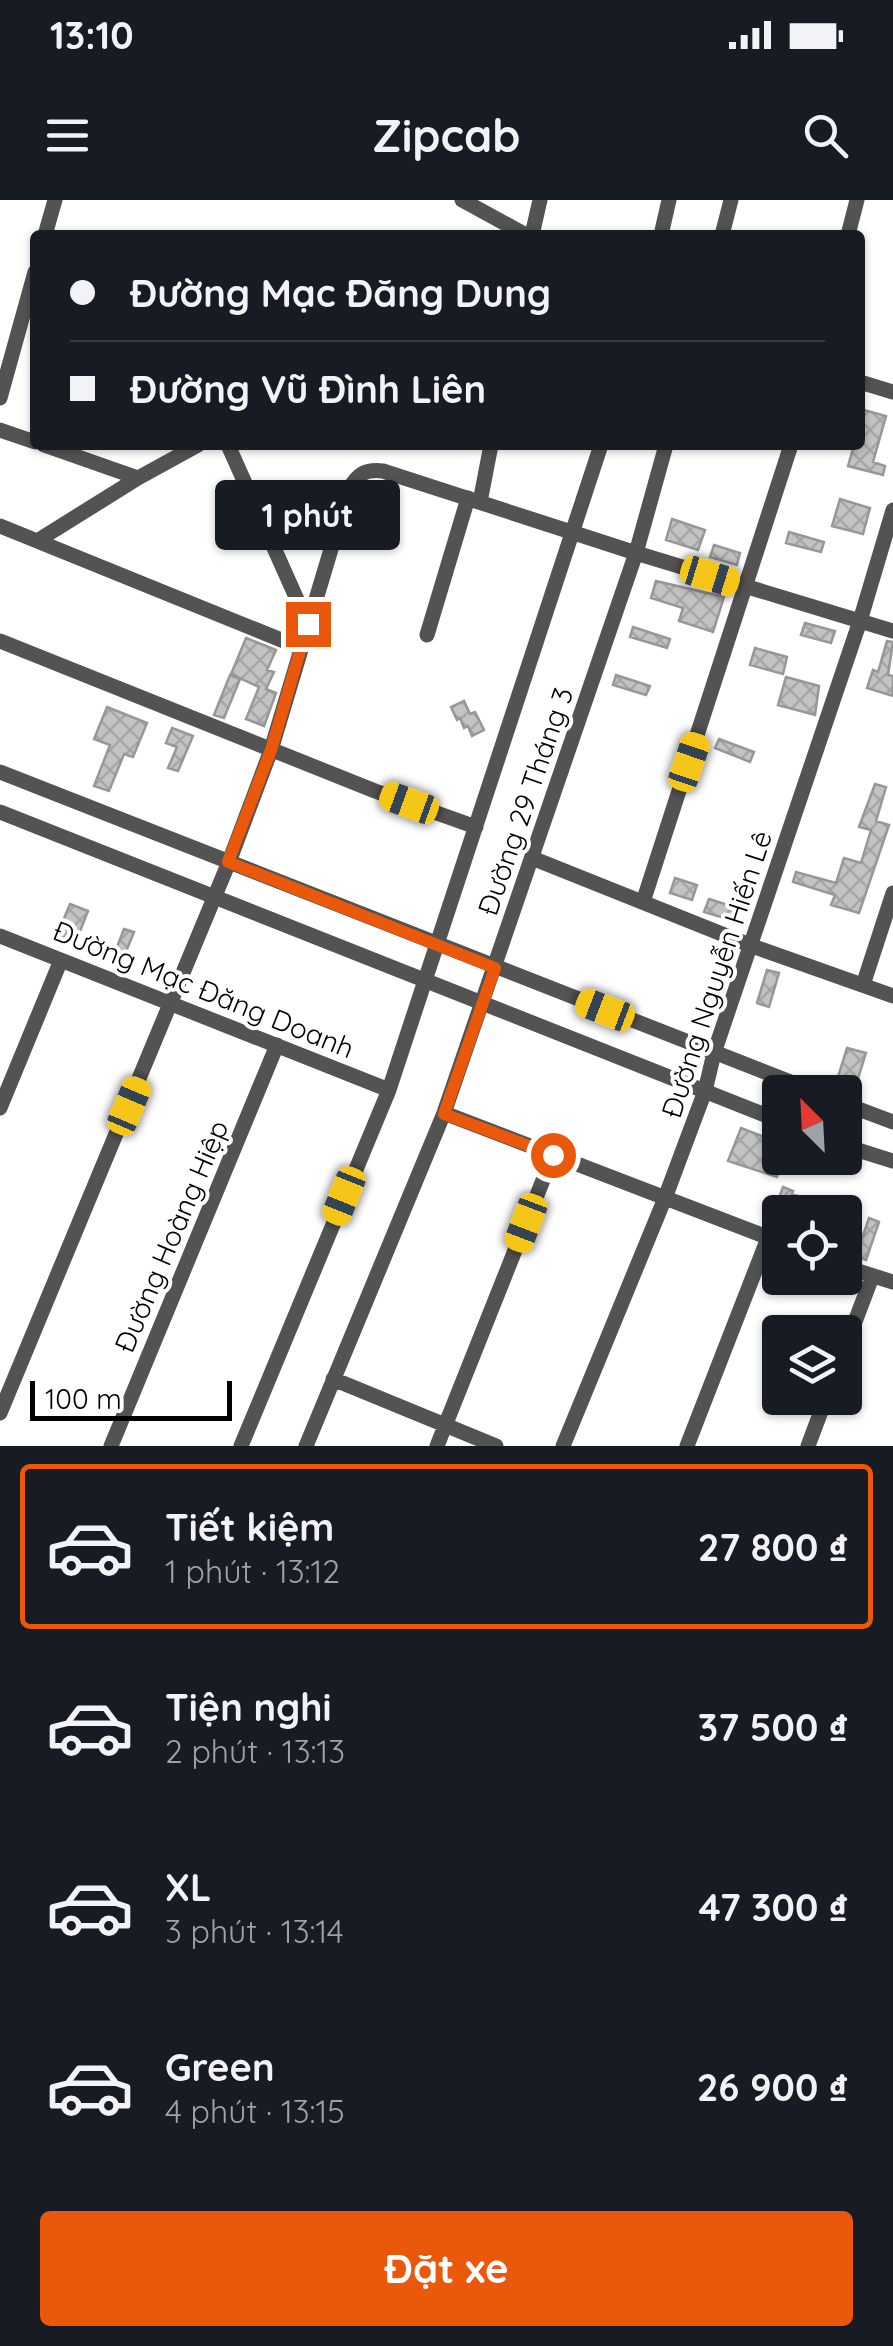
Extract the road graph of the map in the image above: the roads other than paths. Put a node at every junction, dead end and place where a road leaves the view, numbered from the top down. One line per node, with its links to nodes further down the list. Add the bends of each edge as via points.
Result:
1 (55, 200): 7 (street)
2 (462, 200): 8 (street)
3 (540, 200): 9 (street)
4 (670, 200): 10 (street)
5 (731, 200): 11 (street)
6 (857, 200): 12 (street)
7 (46, 230)
8 (519, 230)
9 (531, 230)
10 (662, 230)
11 (723, 230)
12 (849, 230)
13 (30, 290): 16 (street)
14 (865, 384): 15 (street)
15 (893, 392)
16 (0, 398)
17 (0, 430): 18 (street)
18 (30, 440)
19 (58, 450): 26 (street)
20 (189, 450): 26 (street)
21 (230, 450): 35 (street)
22 (489, 450): 27 (street)
23 (599, 450): 30 (street, Đường 29 Tháng 3)
24 (665, 450): 32 (street, Đường 29 Tháng 3)
25 (789, 450): 33 (street)
26 (138, 478): 31 (street)
27 (474, 500): 30 (street); 35 (street, via 383,471 356,476); 37 (street)
28 (893, 510): 34 (street, Đường Nguyễn Hiến Lê)
29 (0, 526): 31 (street)
30 (574, 532): 32 (street); 43 (street, Đường 29 Tháng 3)
31 (36, 541): 39 (street)
32 (636, 553): 33 (street); 44 (street, Đường 29 Tháng 3)
33 (747, 586): 34 (street); 48 (street)
34 (860, 620): 36 (street); 51 (street, Đường Nguyễn Hiến Lê)
35 (308, 624): 39 (street)
36 (893, 630)
37 (427, 635)
38 (0, 641): 40 (street)
39 (301, 648): 40 (street)
40 (271, 750): 43 (street); 45 (street)
41 (0, 772): 45 (street)
42 (0, 812): 47 (street)
43 (476, 828): 50 (street, Đường 29 Tháng 3)
44 (532, 858): 48 (street); 53 (street, Đường 29 Tháng 3)
45 (228, 862): 47 (street); 50 (street)
46 (893, 894): 55 (street)
47 (215, 896): 54 (street); 58 (street)
48 (643, 902): 51 (street)
49 (0, 936): 52 (street, Đường Mạc Đăng Doanh)
50 (438, 944): 53 (street); 54 (street, Đường 29 Tháng 3)
51 (752, 946): 55 (street); 60 (street, Đường Nguyễn Hiến Lê)
52 (61, 960): 58 (street, Đường Mạc Đăng Doanh); 64 (street)
53 (495, 968): 57 (street, Đường 29 Tháng 3); 60 (street)
54 (426, 980): 57 (street); 62 (street, Đường 29 Tháng 3)
55 (862, 985): 56 (street)
56 (893, 996)
57 (483, 1003): 63 (street); 66 (street, Đường 29 Tháng 3)
58 (172, 1004): 59 (street, Đường Mạc Đăng Doanh); 80 (street)
59 (278, 1046): 62 (street, Đường Mạc Đăng Doanh); 83 (street, Đường Hoàng Hiệp)
60 (714, 1053): 61 (street); 63 (street, Đường Nguyễn Hiến Lê)
61 (772, 1075)
62 (389, 1090): 84 (street, Đường 29 Tháng 3)
63 (705, 1091): 67 (street); 72 (street, Đường Nguyễn Hiến Lê)
64 (0, 1108)
65 (862, 1110): 68 (street)
66 (444, 1114): 70 (street); 79 (street, Đường 29 Tháng 3)
67 (762, 1114)
68 (893, 1122)
69 (862, 1151): 71 (street)
70 (553, 1155): 72 (street); 82 (street)
71 (893, 1161)
72 (665, 1198): 73 (street); 88 (street, Đường Nguyễn Hiến Lê)
73 (762, 1235)
74 (762, 1268): 89 (street)
75 (862, 1273): 76 (street)
76 (872, 1277): 77 (street); 78 (street)
77 (893, 1282)
78 (858, 1315)
79 (333, 1379): 82 (street); 85 (street, Đường 29 Tháng 3)
80 (0, 1413)
81 (820, 1415): 90 (street)
82 (446, 1425): 86 (street); 87 (street)
83 (111, 1446)
84 (240, 1446)
85 (306, 1446)
86 (437, 1446)
87 (496, 1446)
88 (563, 1446)
89 (687, 1446)
90 (808, 1446)

